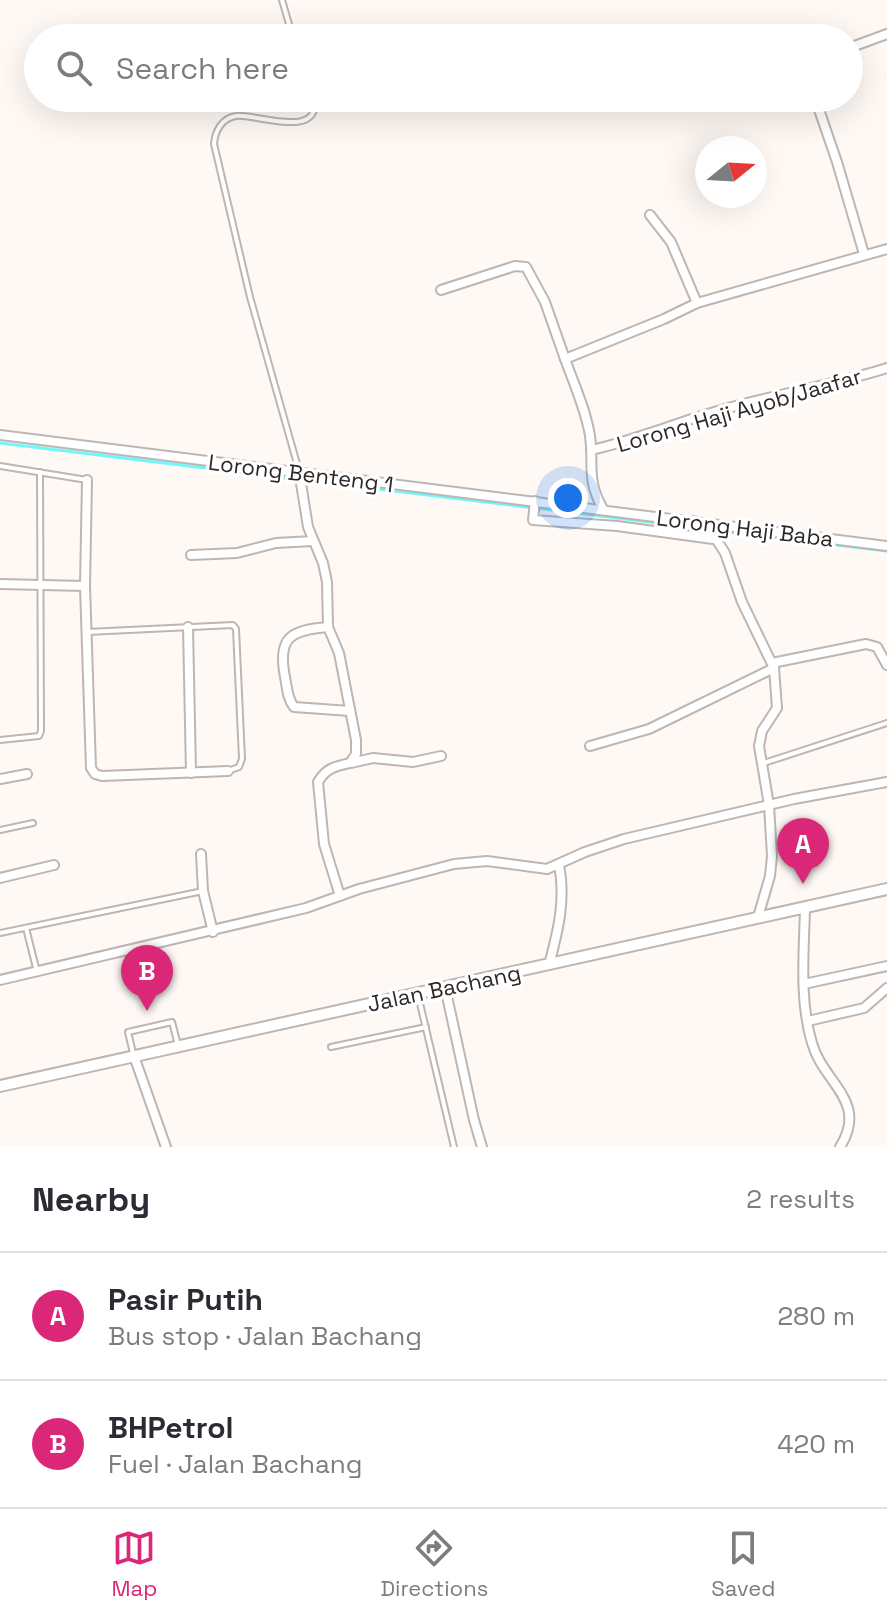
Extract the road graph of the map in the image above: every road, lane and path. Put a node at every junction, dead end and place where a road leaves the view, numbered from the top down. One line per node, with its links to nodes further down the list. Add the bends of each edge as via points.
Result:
1 (282, 0): 2 (lane)
2 (289, 24)
3 (887, 34): 4 (street)
4 (863, 43)
5 (313, 112): 18 (lane, via 309,118 282,122 236,116 226,119 214,136 250,297)
6 (820, 112): 9 (street)
7 (650, 215): 11 (street, via 671,242)
8 (887, 249): 9 (street)
9 (864, 254): 11 (street)
10 (441, 290): 12 (street, via 526,267)
11 (697, 303): 12 (street)
12 (565, 359): 15 (street)
13 (887, 368): 15 (street, Lorong Haji Ayob/Jaafar)
14 (0, 435): 18 (street, Lorong Benteng 1)
15 (591, 450): 21 (street, via 590,477)
16 (0, 466): 17 (lane)
17 (40, 472): 19 (lane); 28 (lane)
18 (299, 474): 20 (street, Lorong Benteng 1); 24 (street)
19 (87, 480): 29 (street)
20 (535, 506): 21 (street, Lorong Benteng 1); 23 (street, via 533,520)
21 (603, 509): 22 (street, Lorong Haji Baba)
22 (697, 523): 23 (street); 25 (street, Lorong Haji Baba)
23 (714, 538): 34 (street)
24 (313, 541): 26 (street); 31 (street, via 327,582)
25 (887, 546)
26 (191, 555)
27 (0, 584): 28 (street)
28 (40, 585): 29 (street); 37 (lane, via 41,731 39,736)
29 (85, 586): 32 (street)
30 (188, 627): 32 (lane); 42 (lane, via 236,629 242,759 239,767); 43 (street)
31 (328, 627): 35 (street, via 339,653); 35 (street, via 294,632 286,642 282,663 288,693 294,707)
32 (86, 632): 43 (street, via 88,734 95,774)
33 (887, 665): 34 (street, via 877,647 866,644)
34 (773, 666): 38 (street, via 649,729); 41 (street, via 777,708 762,731)
35 (350, 711): 40 (street, via 356,754)
36 (887, 723): 41 (lane)
37 (0, 740)
38 (590, 746)
39 (441, 756): 40 (street)
40 (350, 763): 56 (street, via 323,773 318,782 324,844)
41 (761, 763): 47 (street)
42 (228, 771): 43 (street)
43 (191, 773)
44 (27, 774): 45 (street)
45 (0, 779)
46 (887, 782): 47 (street)
47 (769, 805): 52 (street, via 624,839); 58 (street, via 772,856)
48 (33, 823): 49 (lane)
49 (0, 830)
50 (201, 854): 55 (street)
51 (54, 865): 53 (street)
52 (559, 865): 56 (street, via 547,869 487,861 454,864); 62 (street, via 561,917)
53 (0, 878)
54 (887, 889): 57 (street, Jalan Bachang)
55 (203, 891): 59 (lane); 60 (street)
56 (340, 896): 60 (street)
57 (805, 908): 58 (street, Jalan Bachang); 66 (street)
58 (758, 917): 62 (street, Jalan Bachang)
59 (26, 928): 61 (lane); 64 (lane)
60 (213, 932): 64 (street)
61 (0, 933)
62 (549, 965): 67 (street, Jalan Bachang)
63 (887, 966): 66 (street)
64 (37, 972): 65 (street)
65 (0, 980)
66 (804, 984): 70 (street)
67 (445, 987): 69 (street, Jalan Bachang); 78 (street)
68 (887, 988): 70 (street, via 864,1008)
69 (418, 993): 71 (lane); 72 (street, Jalan Bachang)
70 (808, 1021): 79 (street, via 815,1052 851,1113)
71 (426, 1027): 73 (lane); 77 (lane)
72 (178, 1046): 74 (street, Jalan Bachang); 74 (lane, via 172,1022 128,1032)
73 (331, 1047)
74 (134, 1056): 75 (street, Jalan Bachang); 76 (street)
75 (0, 1086)
76 (166, 1147)
77 (454, 1147)
78 (482, 1147)
79 (840, 1147)

